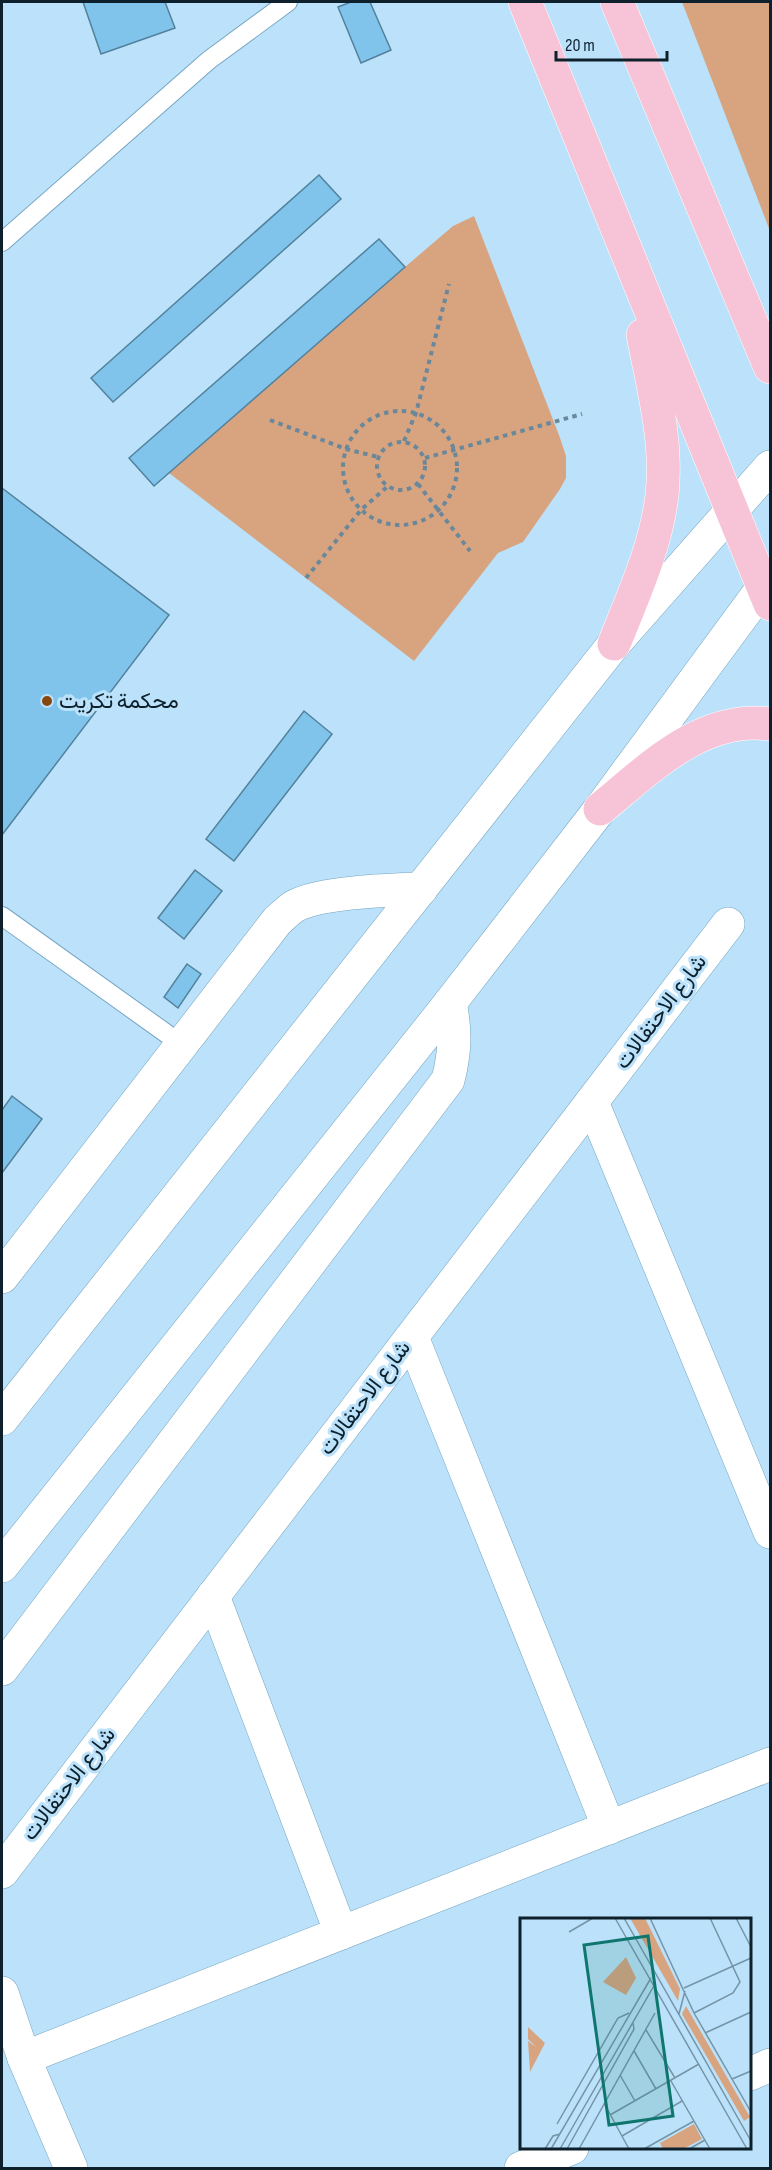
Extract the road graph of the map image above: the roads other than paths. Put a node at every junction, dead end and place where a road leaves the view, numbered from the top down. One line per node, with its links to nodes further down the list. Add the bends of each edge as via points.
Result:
1 (288, 2): 4 (lane, via 209,60)
2 (525, 2): 5 (main road)
3 (617, 2): 6 (main road)
4 (2, 242)
5 (628, 260): 8 (main road); 10 (main road, via 659,415 662,494 657,528)
6 (771, 367)
7 (771, 467): 8 (street)
8 (731, 512): 9 (main road); 10 (street)
9 (768, 590): 12 (street)
10 (614, 644): 13 (street)
11 (771, 724): 12 (main road, via 732,724 708,730 660,760)
12 (600, 809): 16 (street)
13 (422, 889): 17 (street, via 361,892 296,905 277,921); 21 (street)
14 (2, 916): 17 (lane)
15 (728, 924): 18 (street, شارع الاحتفالات)
16 (450, 1003): 23 (street); 25 (street, via 455,1054 448,1080)
17 (181, 1044): 19 (street)
18 (592, 1102): 20 (street, شارع الاحتفالات); 22 (street)
19 (2, 1277)
20 (412, 1337): 24 (street, شارع الاحتفالات); 27 (street)
21 (2, 1419)
22 (771, 1532)
23 (2, 1566)
24 (213, 1596): 28 (street, شارع الاحتفالات); 29 (street)
25 (2, 1669)
26 (771, 1764): 27 (street)
27 (609, 1828): 29 (street)
28 (2, 1872)
29 (340, 1933): 31 (street)
30 (2, 1993): 31 (street)
31 (24, 2058): 35 (street)
32 (771, 2066): 33 (street)
33 (751, 2074)
34 (570, 2149): 36 (street)
35 (71, 2169)
36 (521, 2169)

